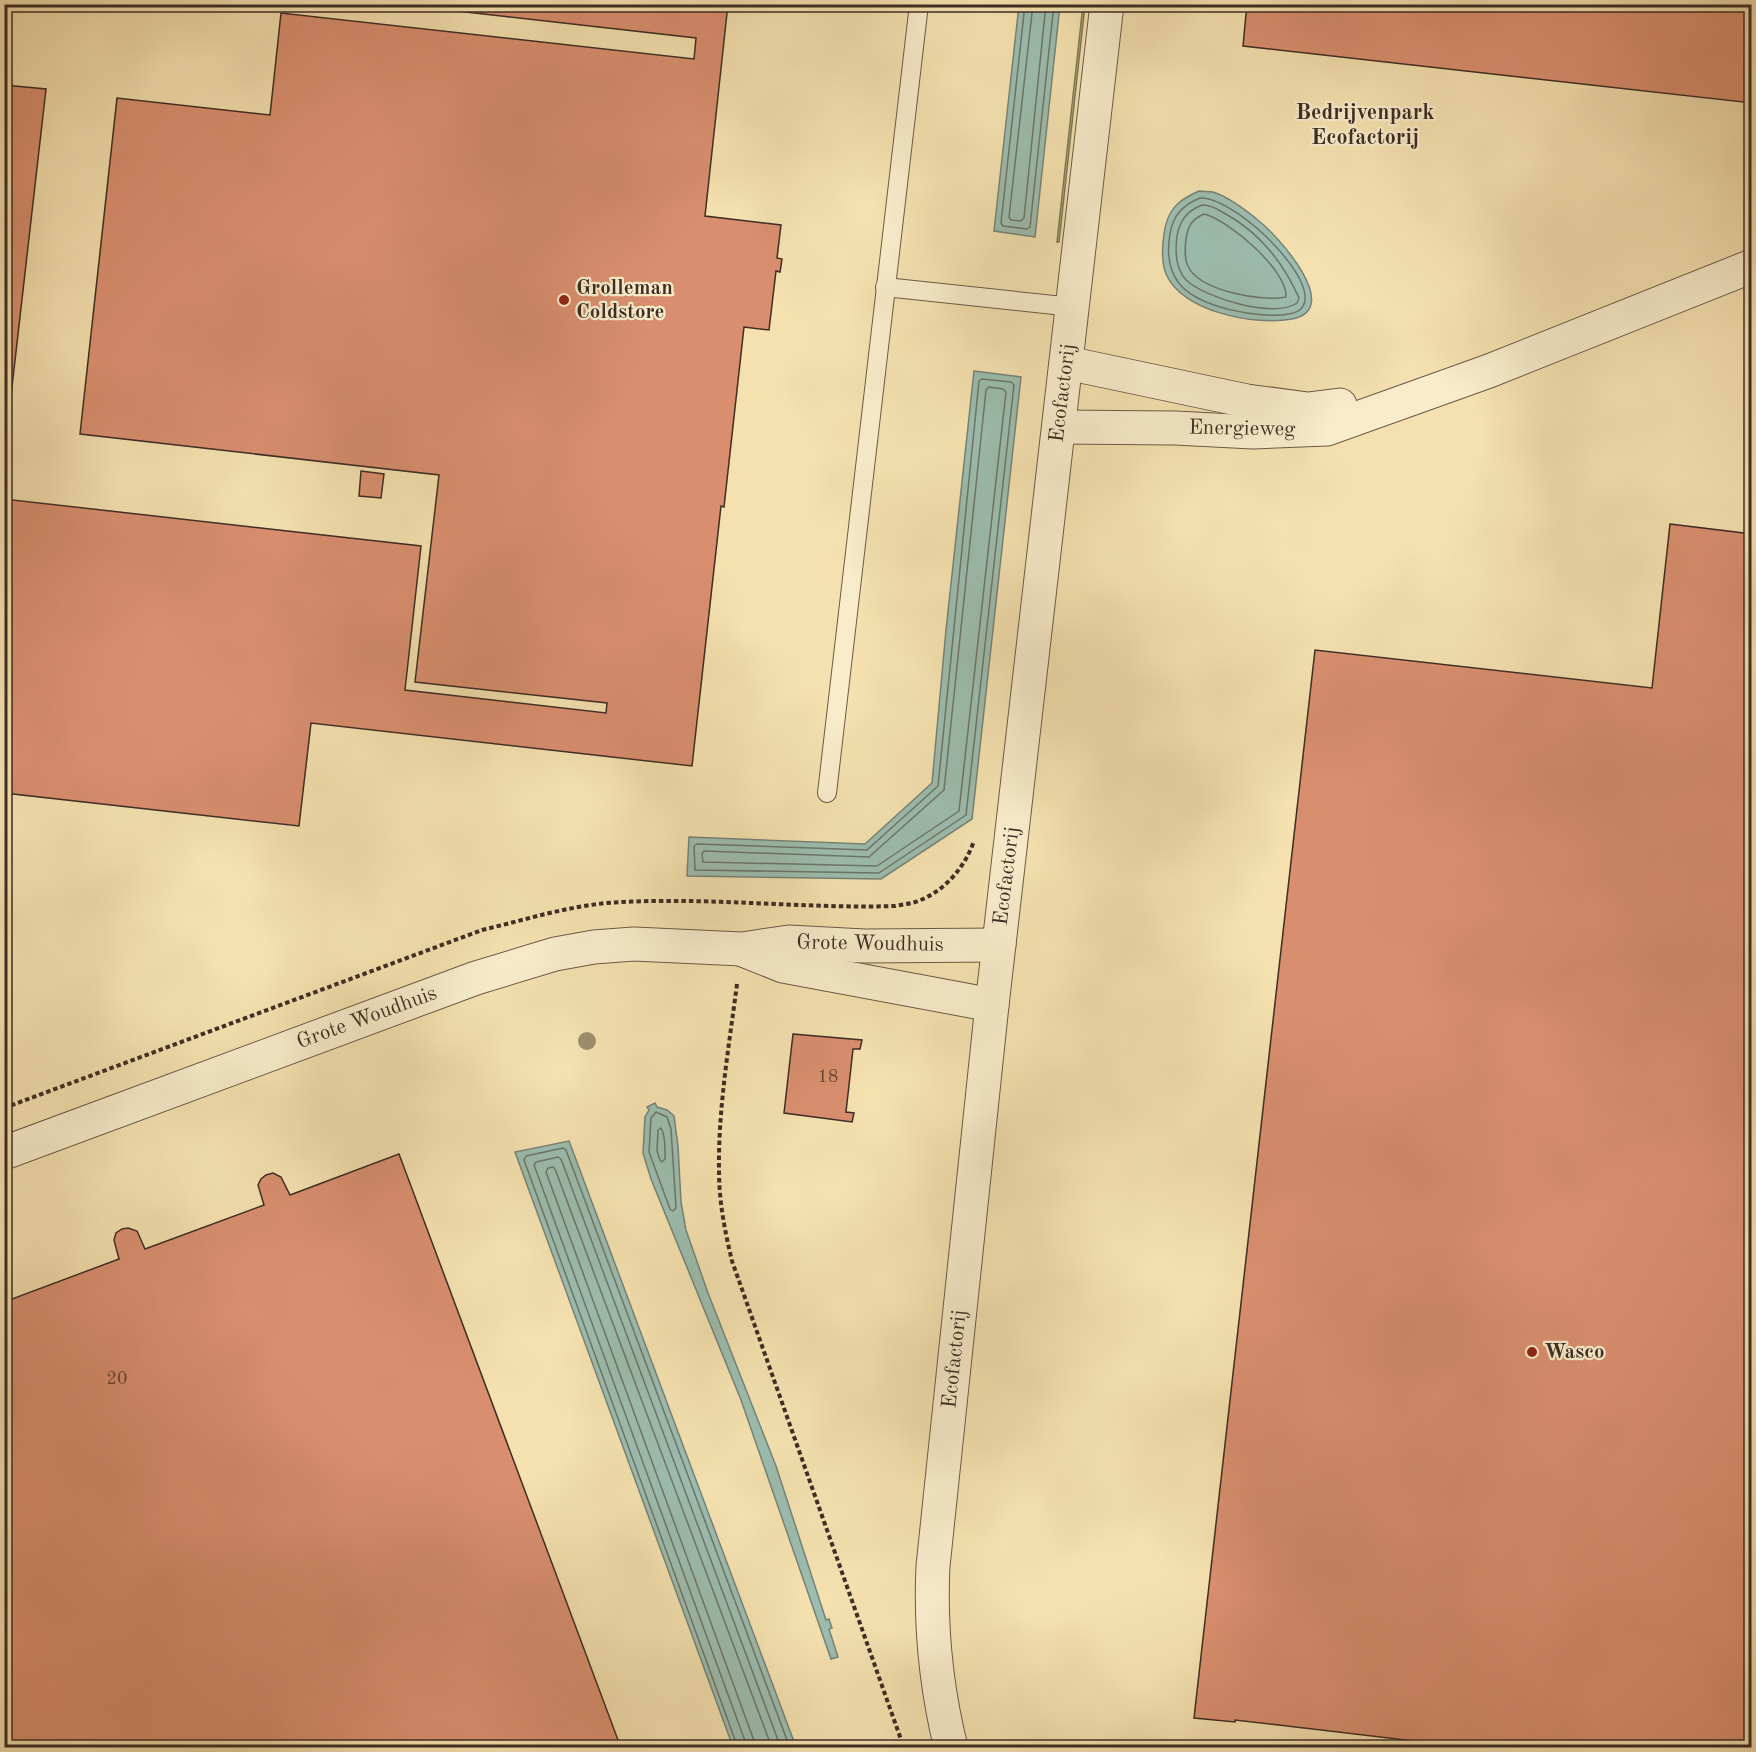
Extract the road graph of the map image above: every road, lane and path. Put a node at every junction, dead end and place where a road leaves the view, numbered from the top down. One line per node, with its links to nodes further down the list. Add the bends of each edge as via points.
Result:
1 (919, 4): 4 (lane)
2 (1107, 4): 5 (street, Ecofactorij)
3 (1752, 266): 7 (street, Energieweg)
4 (885, 287): 5 (lane); 9 (lane)
5 (1073, 307): 6 (street, Ecofactorij)
6 (1067, 363): 7 (street, Energieweg, via 1247,401 1308,409); 8 (street, Ecofactorij)
7 (1420, 397): 8 (street, Energieweg, via 1327,429 1253,432)
8 (1059, 427): 11 (street, Ecofactorij)
9 (827, 793)
10 (748, 903): 12 (path)
11 (999, 945): 12 (street, Grote Woudhuis, via 789,942); 13 (street, Ecofactorij)
12 (742, 950): 13 (street, Grote Woudhuis, via 783,966); 14 (street, Grote Woudhuis, via 634,944 555,954 465,982); 15 (path, via 720,1141 725,1231 740,1284)
13 (992, 1005): 16 (street, Ecofactorij, via 932,1577 935,1669)
14 (4, 1153)
15 (904, 1748)
16 (951, 1748)

